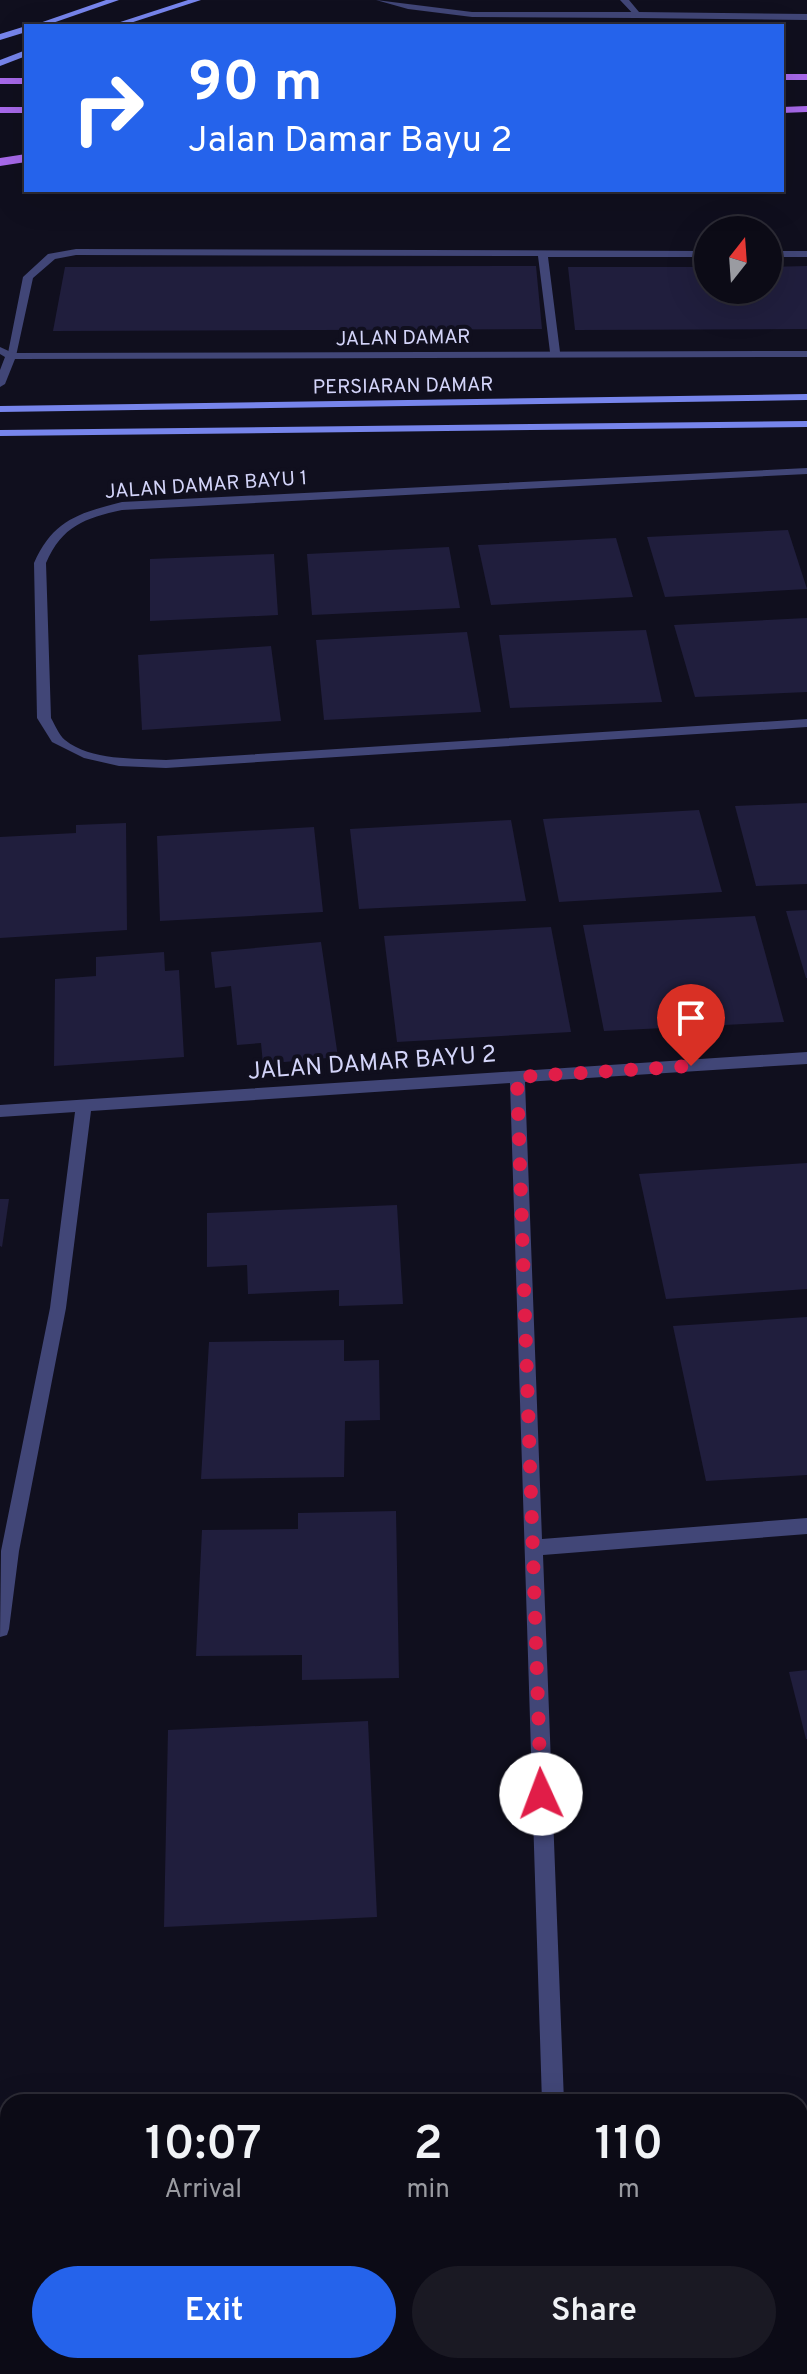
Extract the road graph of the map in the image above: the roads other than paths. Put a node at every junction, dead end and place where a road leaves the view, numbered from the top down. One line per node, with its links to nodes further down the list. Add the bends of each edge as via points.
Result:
1 (115, 0): 7 (street)
2 (197, 0): 8 (street)
3 (380, 0): 5 (street, via 496,14)
4 (624, 0): 5 (street)
5 (637, 15): 6 (street)
6 (807, 17)
7 (41, 24)
8 (119, 24)
9 (24, 30): 10 (street)
10 (0, 37)
11 (24, 54): 12 (street)
12 (0, 63)
13 (784, 77): 14 (main road)
14 (807, 77)
15 (0, 81): 16 (main road)
16 (24, 81)
17 (807, 109): 20 (main road)
18 (0, 110): 19 (main road)
19 (24, 110)
20 (784, 110)
21 (24, 158): 22 (main road)
22 (0, 162)
23 (543, 254): 24 (street); 27 (street); 28 (street, via 52,256 28,277)
24 (694, 254)
25 (782, 254): 26 (street)
26 (807, 254)
27 (555, 352): 28 (street, JALAN DAMAR, via 216,357); 29 (street, JALAN DAMAR)
28 (6, 353): 30 (street)
29 (807, 354)
30 (0, 384)
31 (807, 397): 32 (street, PERSIARAN DAMAR)
32 (0, 409)
33 (807, 424): 34 (street, PERSIARAN DAMAR)
34 (0, 433)
35 (807, 471): 36 (street, JALAN DAMAR BAYU 1, via 122,506 64,527 47,544 40,563 44,718 59,742 119,762 166,764)
36 (807, 723)
37 (807, 1058): 38 (street, JALAN DAMAR BAYU 2)
38 (517, 1077): 39 (street, JALAN DAMAR BAYU 2); 42 (street)
39 (84, 1105): 40 (street, JALAN DAMAR BAYU 2); 43 (street, via 58,1308 10,1551)
40 (0, 1111)
41 (807, 1526): 42 (street)
42 (532, 1548): 44 (street)
43 (0, 1629)
44 (553, 2094)

